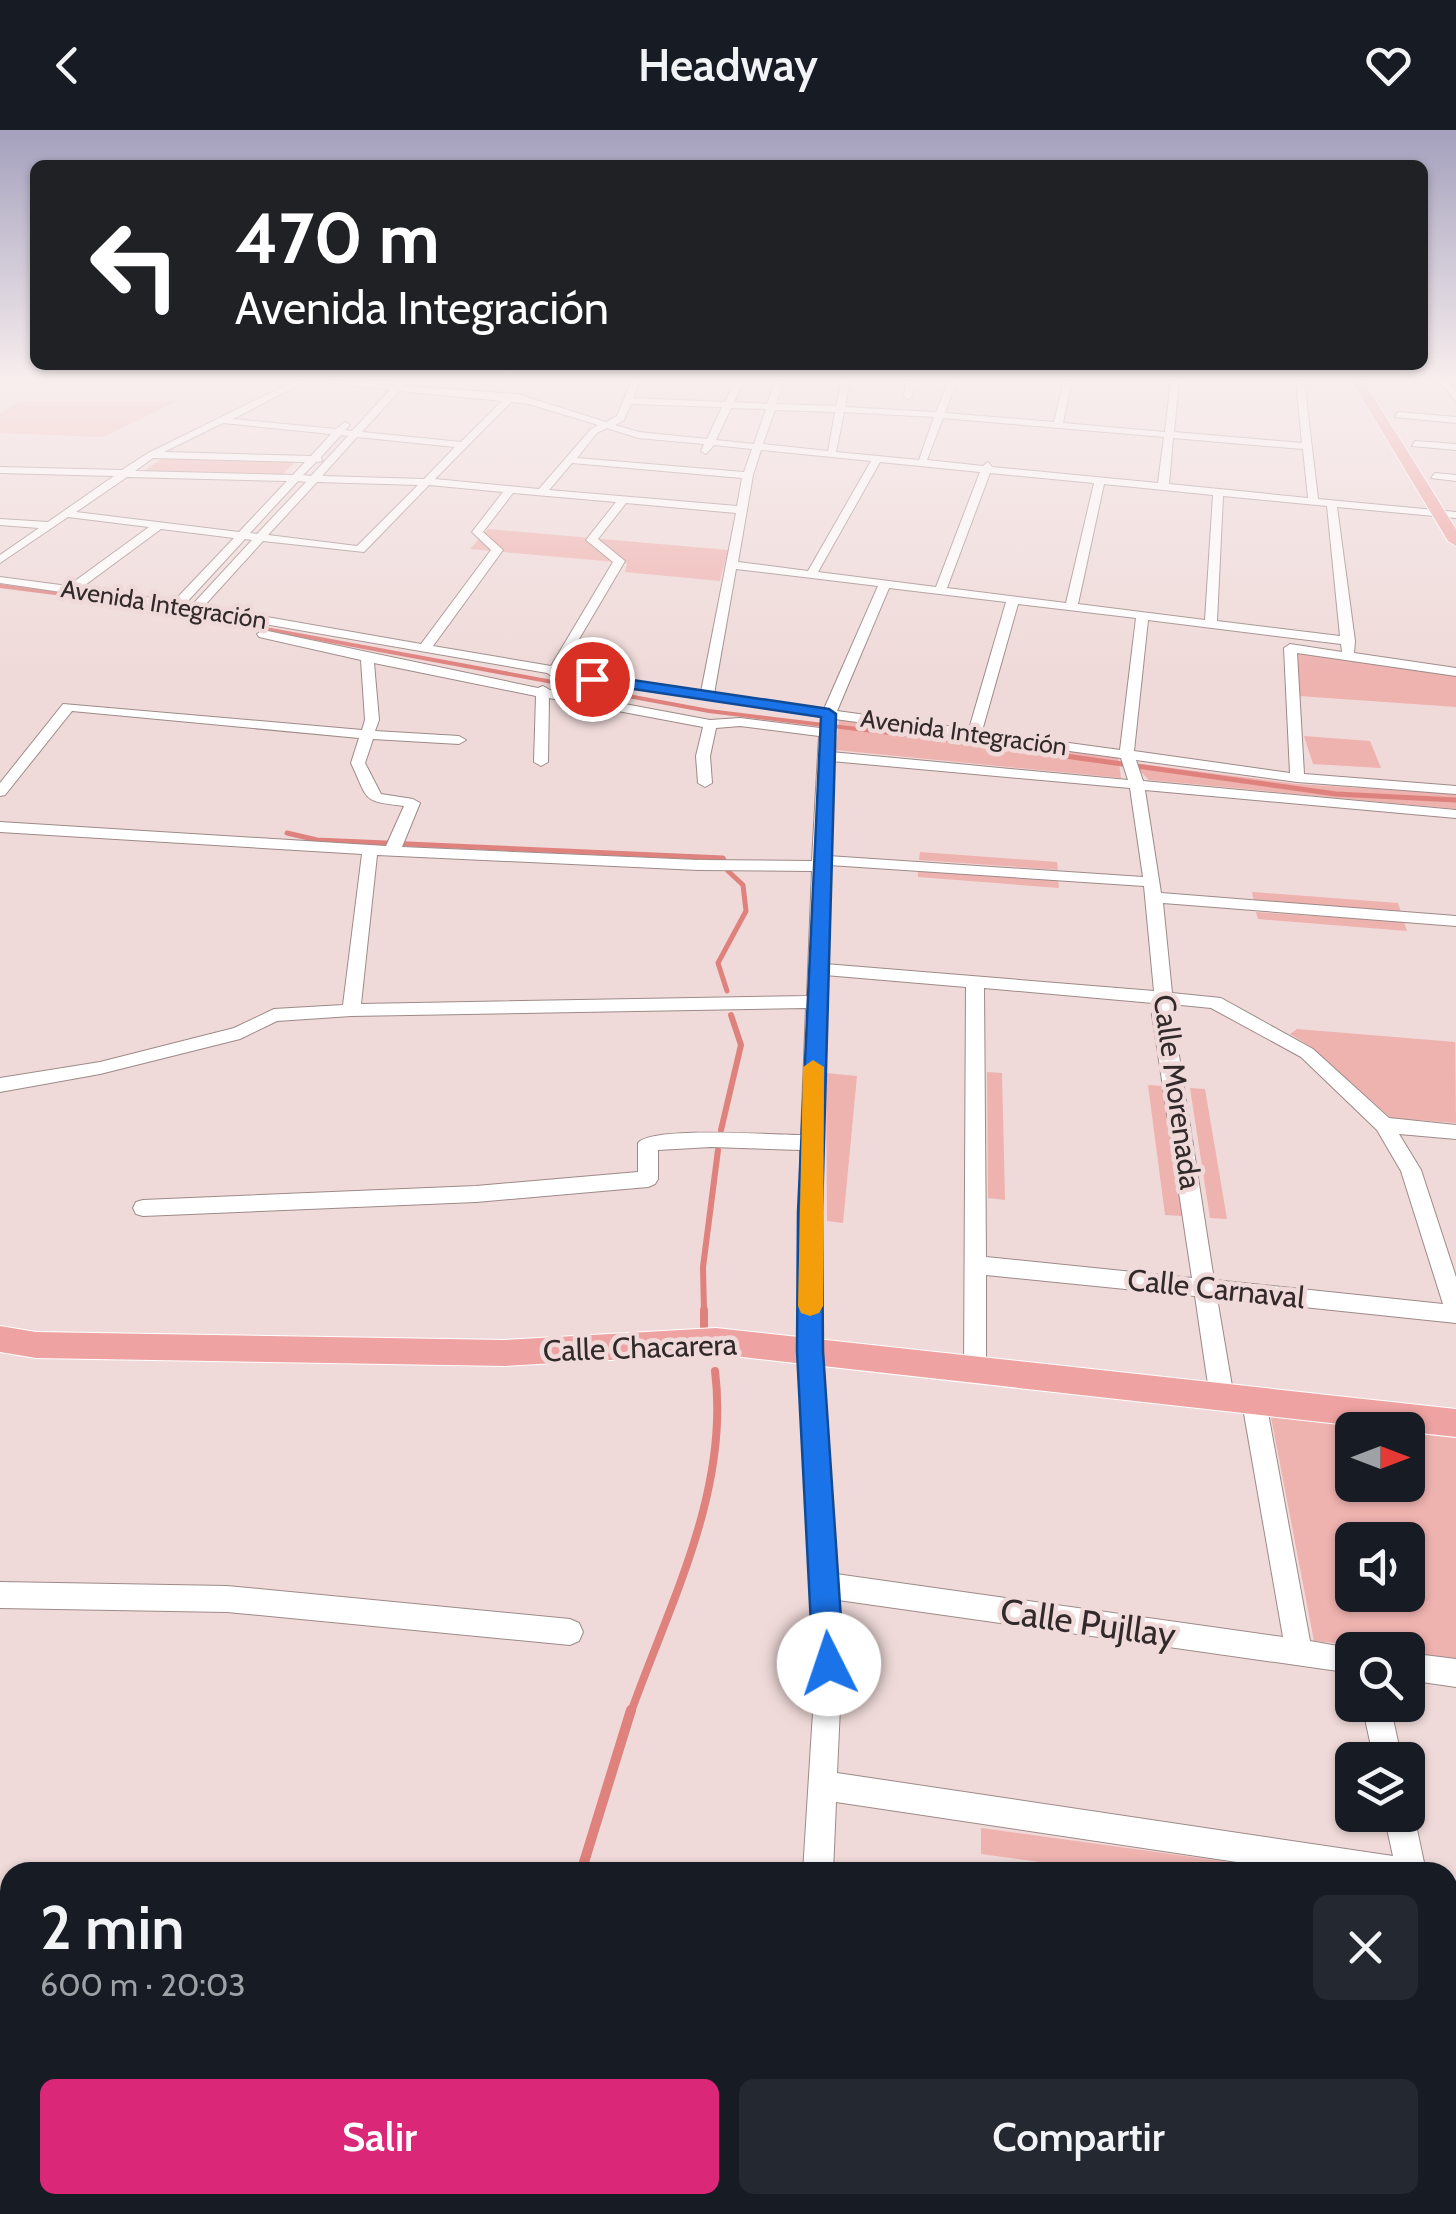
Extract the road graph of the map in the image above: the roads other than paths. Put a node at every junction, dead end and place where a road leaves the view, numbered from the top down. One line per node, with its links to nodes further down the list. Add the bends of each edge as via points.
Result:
1 (118, 477): 30 (street)
2 (175, 477): 16 (street)
3 (297, 477): 16 (street)
4 (317, 477): 17 (street)
5 (432, 477): 18 (street)
6 (554, 477): 22 (street)
7 (748, 477): 27 (street)
8 (867, 477): 40 (street)
9 (983, 477): 45 (street)
10 (1061, 477): 19 (street)
11 (1078, 477): 20 (street)
12 (1165, 477): 20 (street)
13 (1312, 477): 24 (street)
14 (1416, 477): 31 (main road)
15 (1436, 477): 29 (main road)
16 (294, 480): 17 (street); 35 (street)
17 (314, 480): 18 (street); 36 (street)
18 (428, 482): 21 (street); 36 (street, via 360,550)
19 (1099, 482): 20 (street); 49 (street)
20 (1164, 486): 23 (street); 24 (street)
21 (511, 489): 22 (street); 53 (street, via 476,532 497,550)
22 (542, 492): 25 (street)
23 (1218, 494): 26 (street); 51 (street)
24 (1314, 498): 28 (street)
25 (623, 500): 27 (street); 57 (street, via 592,540 618,561)
26 (1332, 506): 28 (street); 52 (street)
27 (742, 510): 39 (street)
28 (1418, 512): 31 (street)
29 (1456, 513): 31 (street)
30 (67, 514): 33 (street); 34 (street)
31 (1438, 514): 37 (main road)
32 (0, 522): 33 (street)
33 (50, 525): 38 (street)
34 (159, 525): 35 (street); 43 (street)
35 (242, 535): 36 (street); 47 (street)
36 (262, 537): 48 (street)
37 (1456, 541)
38 (0, 560)
39 (734, 565): 40 (street); 59 (street)
40 (812, 575): 42 (street)
41 (0, 580): 43 (street, Avenida Integración)
42 (885, 584): 45 (street); 61 (street)
43 (72, 589): 47 (street, Avenida Integración)
44 (0, 590): 54 (street, Avenida Integración)
45 (940, 591): 46 (street)
46 (1013, 600): 49 (street); 62 (street)
47 (177, 605): 48 (street, Avenida Integración)
48 (196, 608): 53 (street, Avenida Integración)
49 (1071, 608): 50 (street)
50 (1142, 617): 51 (street); 65 (street)
51 (1210, 625): 52 (street)
52 (1348, 641): 55 (street)
53 (423, 650): 57 (street, Avenida Integración)
54 (367, 656): 58 (street, Avenida Integración); 63 (street)
55 (1348, 657): 56 (street); 68 (street, via 1290,648)
56 (1456, 672)
57 (553, 673): 59 (street, Avenida Integración)
58 (544, 690): 60 (street, Avenida Integración); 67 (street)
59 (708, 697): 61 (street, Avenida Integración)
60 (710, 724): 61 (street, Avenida Integración); 69 (street)
61 (828, 724): 62 (street, Avenida Integración); 66 (street)
62 (975, 732): 65 (street, Avenida Integración)
63 (367, 735): 64 (street); 72 (street, via 68,706); 76 (street, via 358,763 375,798 414,803)
64 (459, 740)
65 (1127, 754): 68 (street, Avenida Integración); 70 (street, Calle Morenada)
66 (824, 756): 70 (street, Avenida Integración); 77 (street)
67 (541, 762)
68 (1296, 778): 71 (street, Avenida Integración)
69 (705, 783)
70 (1136, 786): 73 (street, Avenida Integración); 78 (street, Calle Morenada)
71 (1456, 790)
72 (0, 792)
73 (1456, 814)
74 (0, 827): 75 (street)
75 (370, 850): 76 (street); 84 (street)
76 (392, 850): 77 (street, via 698,865)
77 (822, 863): 78 (street); 80 (street)
78 (1152, 889): 79 (street); 82 (street, Calle Morenada)
79 (1456, 921)
80 (819, 968): 81 (street); 83 (street)
81 (975, 980): 82 (street); 90 (street)
82 (1163, 995): 86 (street, via 1214,1002 1308,1053); 91 (street, Calle Morenada)
83 (816, 1002): 84 (street); 88 (street)
84 (351, 1010): 85 (street, via 274,1016 222,1038)
85 (0, 1085)
86 (1384, 1125): 87 (street); 92 (street, via 1411,1170)
87 (1456, 1132)
88 (810, 1143): 89 (street, via 648,1144 648,1178 476,1194); 94 (street)
89 (144, 1208)
90 (976, 1264): 91 (street, Calle Carnaval); 95 (street)
91 (1205, 1287): 92 (street, Calle Carnaval); 96 (street, Calle Morenada)
92 (1455, 1305)
93 (0, 1339): 94 (main road, Calle Chacarera, via 36,1345 506,1352 716,1342)
94 (810, 1351): 95 (main road, Calle Chacarera); 99 (street)
95 (975, 1372): 96 (main road, Calle Chacarera)
96 (1222, 1398): 97 (main road, Calle Chacarera)
97 (1254, 1402): 98 (main road, Calle Chacarera); 102 (street)
98 (1456, 1423)
99 (824, 1586): 102 (street, Calle Pujllay); 106 (street, via 829,1664)
100 (0, 1595): 101 (street, via 227,1599)
101 (570, 1632)
102 (1299, 1653): 103 (street, Calle Pujllay)
103 (1335, 1658)
104 (1425, 1669): 105 (street)
105 (1456, 1673)
106 (822, 1785): 108 (street); 109 (street)
107 (1403, 1832): 110 (street)
108 (818, 1862)
109 (1332, 1862)
110 (1409, 1862)

